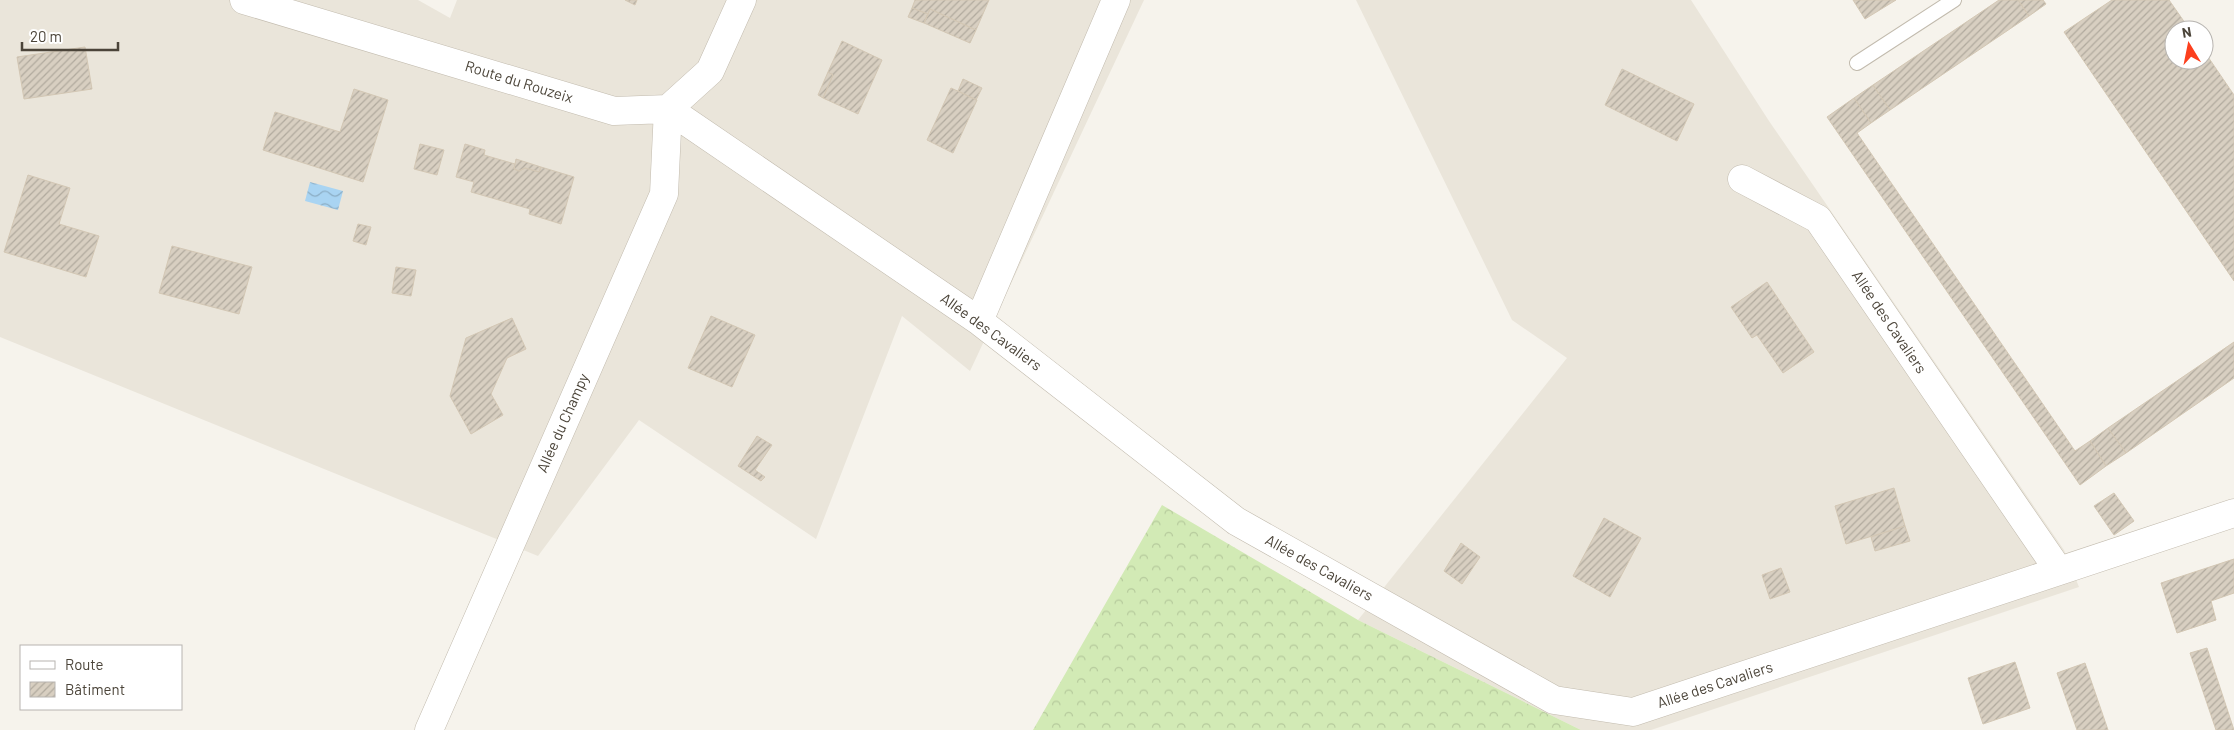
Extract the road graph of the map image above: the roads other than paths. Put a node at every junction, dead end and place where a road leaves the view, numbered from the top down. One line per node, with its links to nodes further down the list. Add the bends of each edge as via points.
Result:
1 (244, 0): 6 (street, Route du Rouzeix, via 614,111)
2 (742, 0): 6 (street, via 710,71)
3 (1116, 0): 8 (street)
4 (1954, 0): 5 (lane)
5 (1857, 63)
6 (668, 109): 8 (street, Allée des Cavaliers); 11 (street, Allée du Champy, via 664,194)
7 (1742, 179): 10 (street, Allée des Cavaliers, via 1818,219)
8 (979, 321): 10 (street, Allée des Cavaliers, via 1236,521 1554,700 1633,712)
9 (2234, 513): 10 (street, Allée des Cavaliers)
10 (2059, 570)
11 (429, 730)

